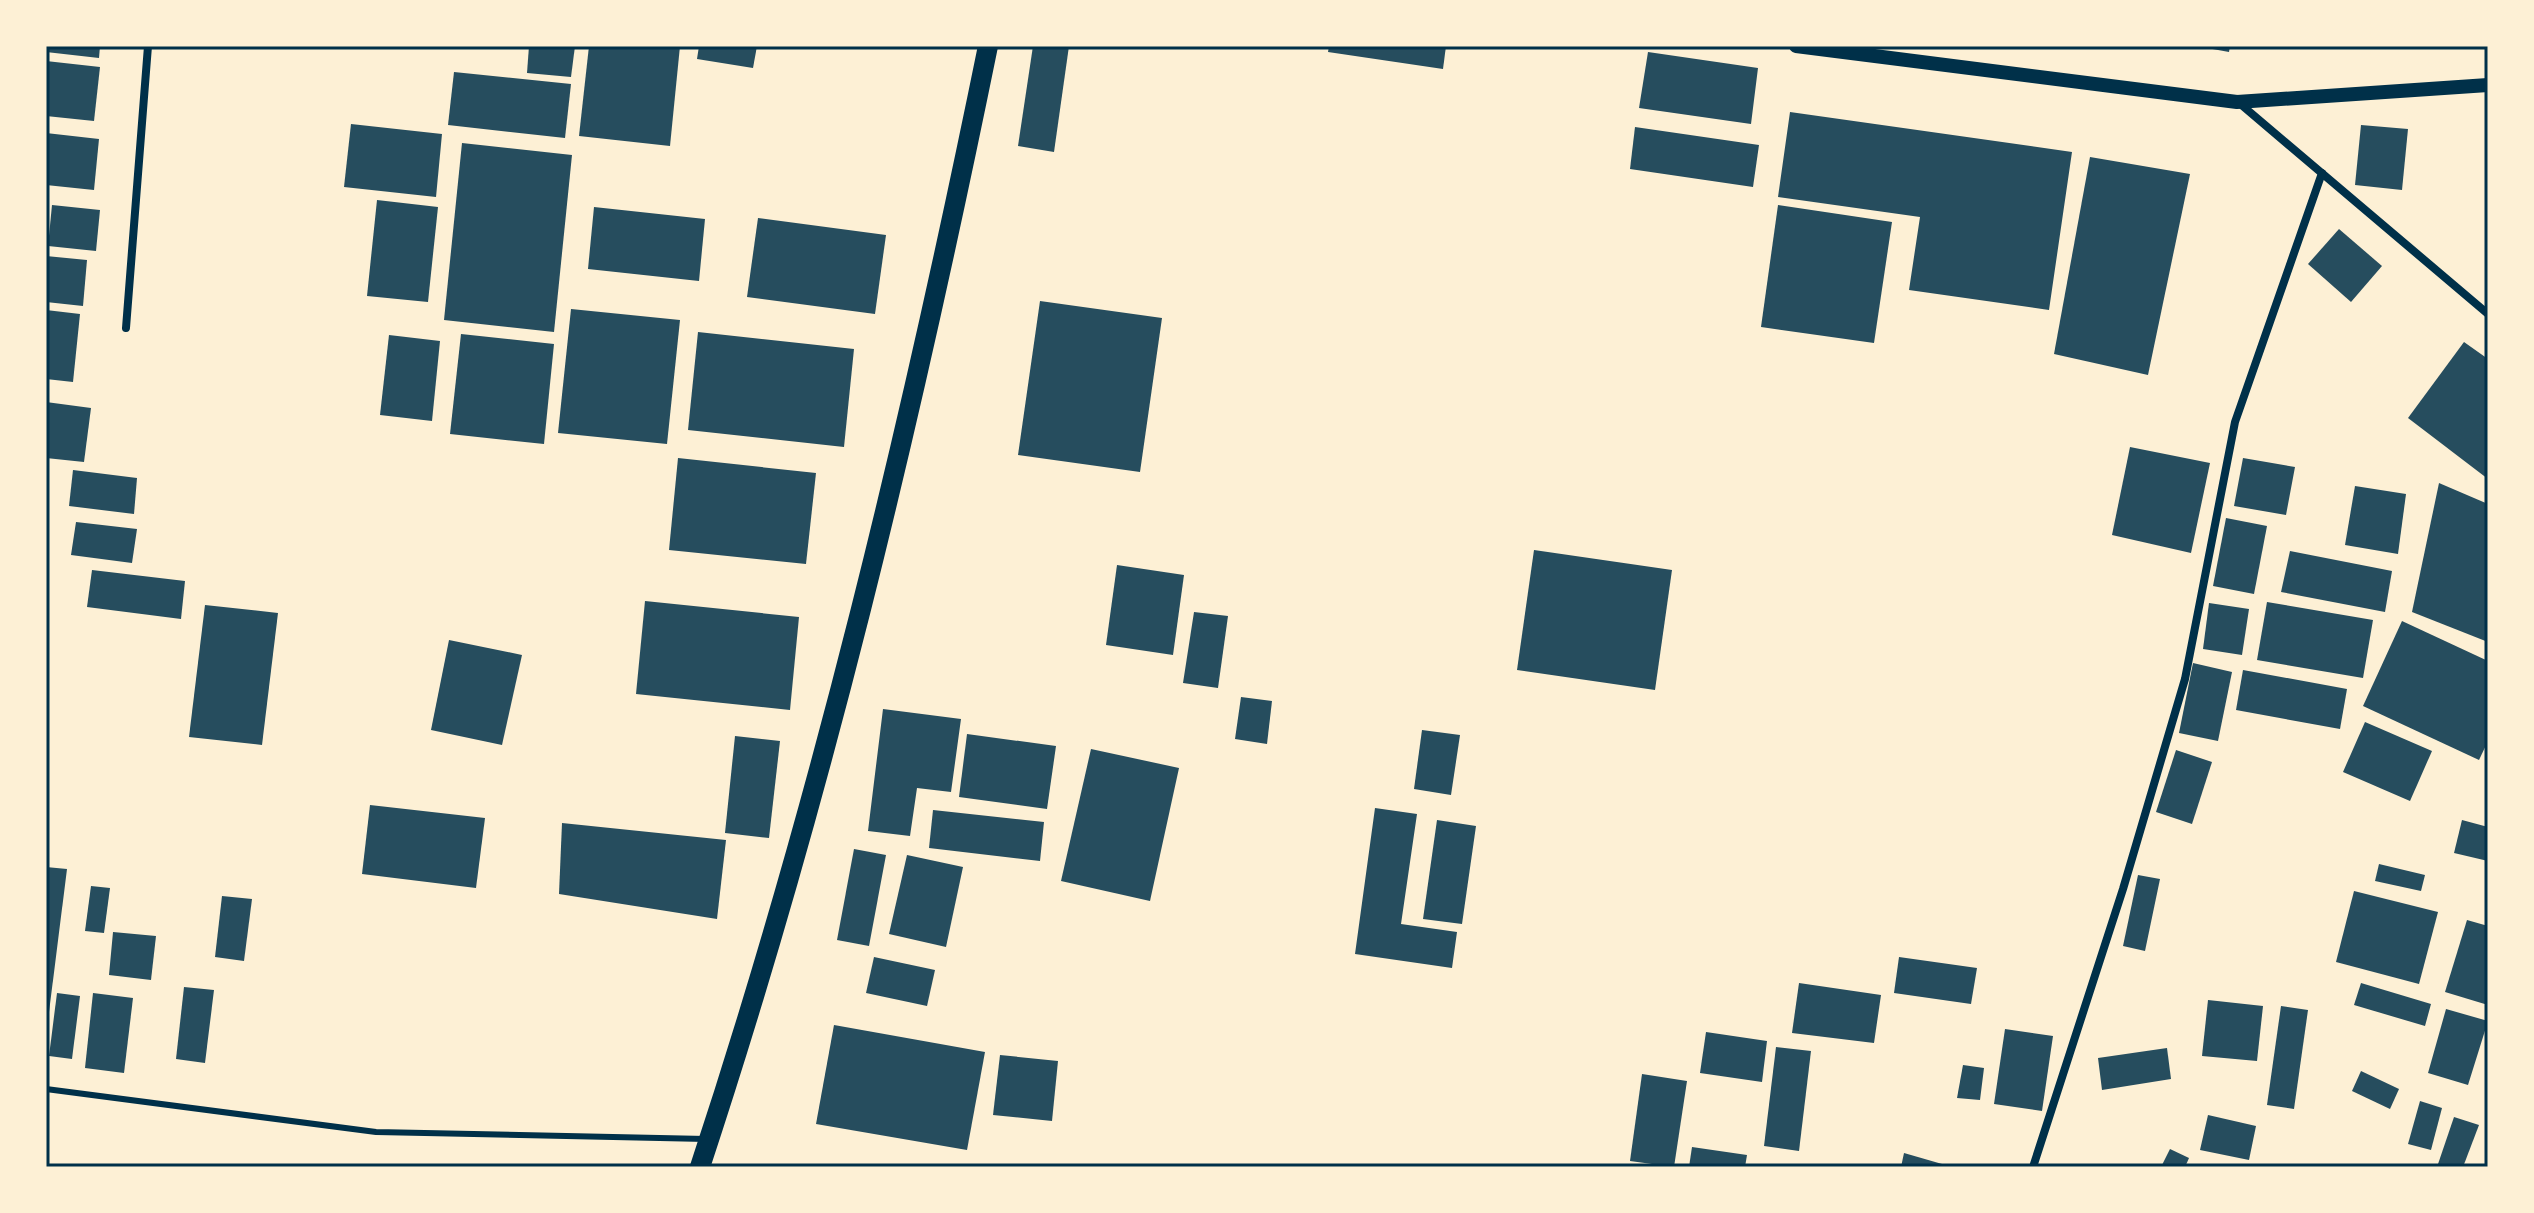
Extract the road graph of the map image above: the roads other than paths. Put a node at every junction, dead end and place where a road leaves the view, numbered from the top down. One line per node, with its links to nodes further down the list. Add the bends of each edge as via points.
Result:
1 (148, 46): 8 (street)
2 (988, 46): 10 (main road, via 932,322 815,783)
3 (1796, 46): 5 (street)
4 (2488, 85): 5 (street)
5 (2237, 102): 6 (street)
6 (2322, 173): 7 (street); 12 (street, via 2235,422 2185,679)
7 (2488, 314)
8 (126, 328)
9 (46, 1089): 10 (lane, via 376,1132)
10 (709, 1139): 11 (main road)
11 (700, 1167)
12 (2033, 1167)

